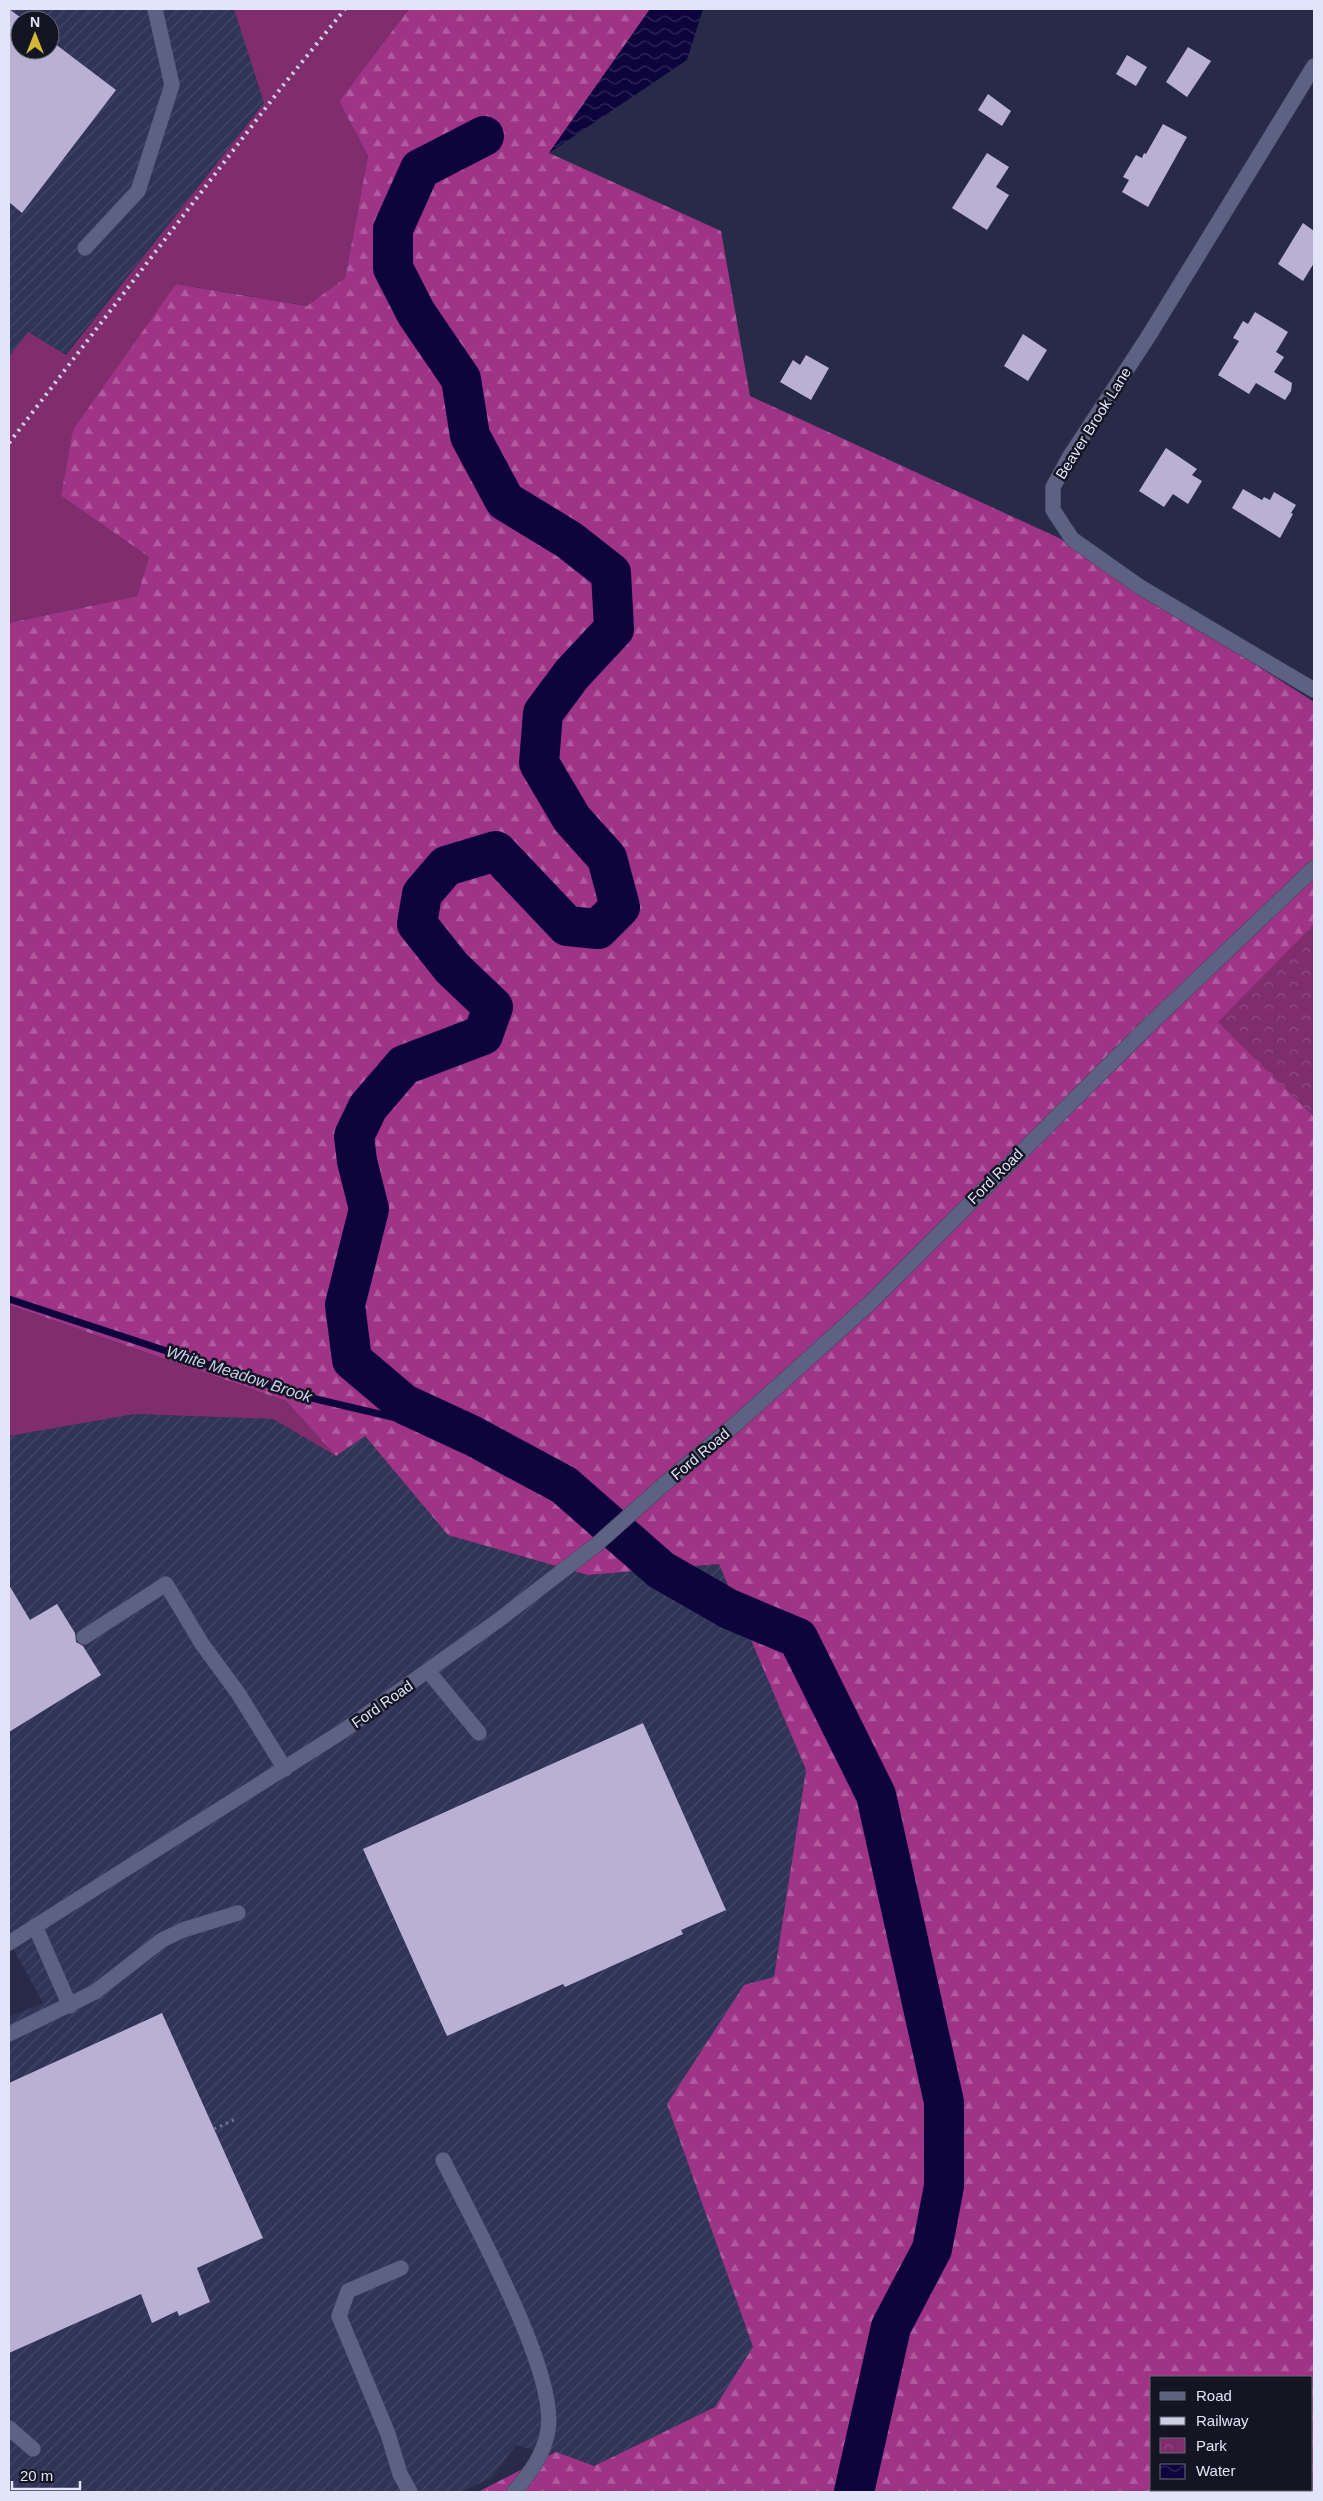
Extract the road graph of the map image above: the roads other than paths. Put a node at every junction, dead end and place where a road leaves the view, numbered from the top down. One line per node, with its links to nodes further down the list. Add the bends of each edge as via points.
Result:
1 (155, 9): 3 (street, via 172,85 138,192)
2 (1314, 66): 4 (street, Beaver Brook Lane, via 1148,337 1070,456 1053,487 1053,510 1072,539 1140,587)
3 (85, 248)
4 (1314, 690)
5 (1314, 868): 7 (street, Ford Road, via 1147,1028 871,1302 596,1545)
6 (84, 1637): 9 (street, via 166,1584)
7 (428, 1671): 8 (street); 9 (street, Ford Road)
8 (479, 1733)
9 (285, 1769): 11 (street, Ford Road)
10 (238, 1913): 13 (street, via 162,1940 95,1992)
11 (35, 1926): 12 (street, Ford Road); 13 (street)
12 (9, 1943)
13 (70, 2006): 14 (street)
14 (9, 2034)
15 (443, 2160): 20 (street, via 528,2339 545,2388 549,2409 543,2449 534,2468)
16 (401, 2268): 19 (street, via 348,2291 339,2316 388,2434 400,2474)
17 (9, 2428): 18 (street)
18 (33, 2449)
19 (410, 2492)
20 (514, 2492)

